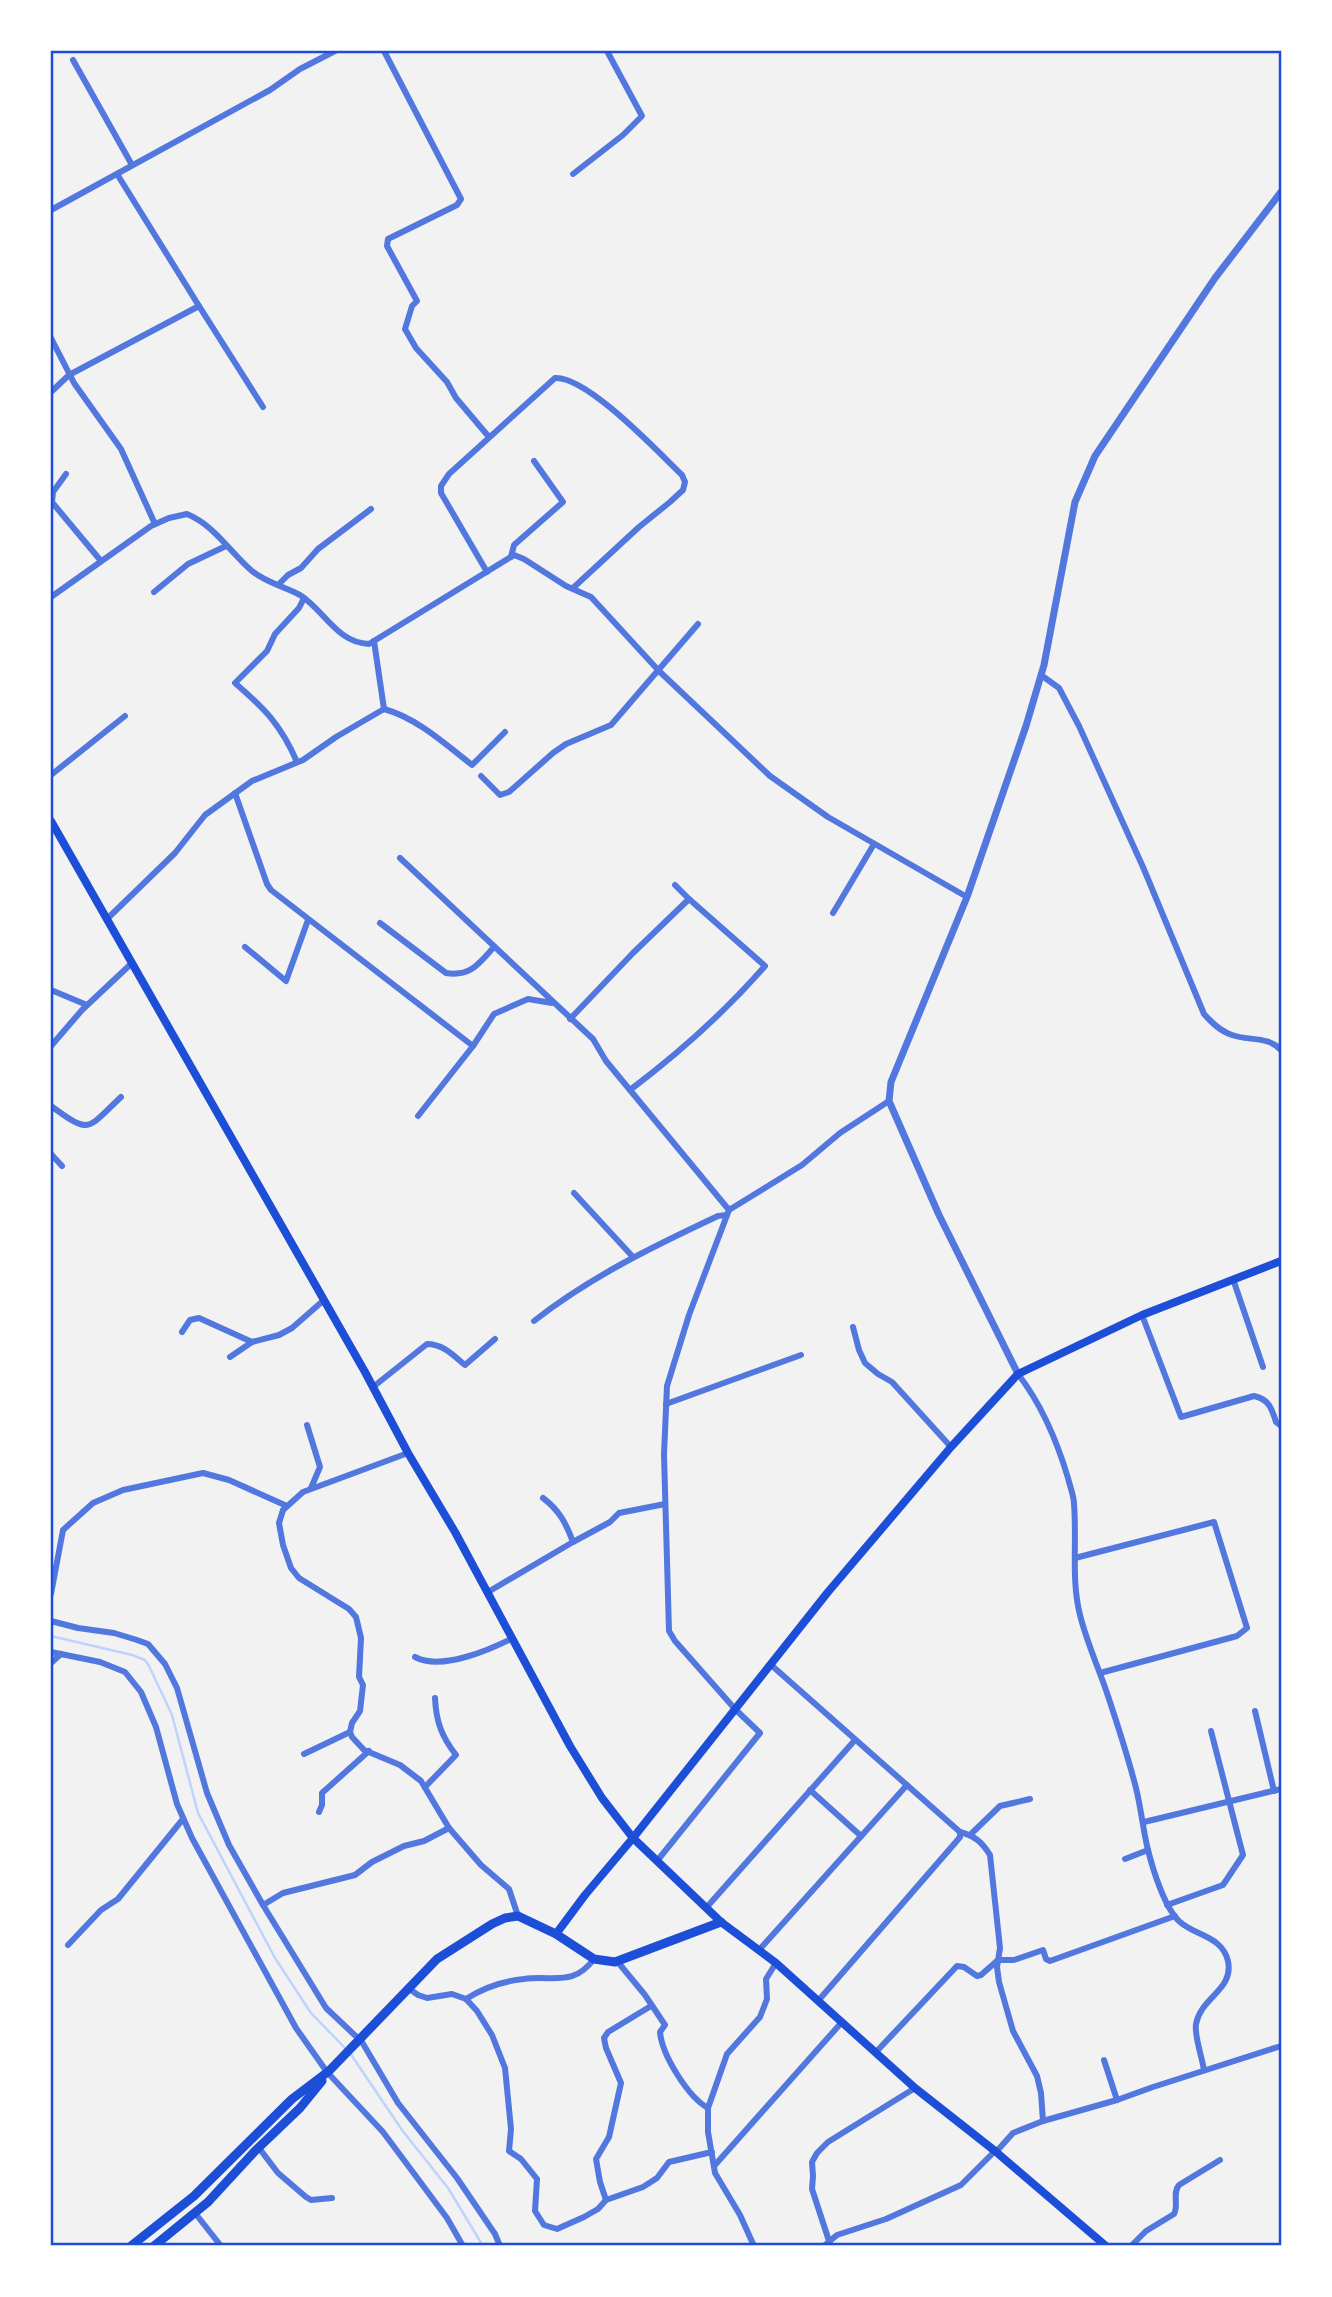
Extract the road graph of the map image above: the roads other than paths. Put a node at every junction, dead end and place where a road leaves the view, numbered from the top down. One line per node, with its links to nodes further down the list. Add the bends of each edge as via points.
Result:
1 (335, 51): 5 (street)
2 (384, 51): 15 (street, via 461,199 388,239 387,246 417,301 405,329)
3 (607, 51): 7 (street, via 642,116)
4 (73, 60): 5 (street)
5 (132, 165): 6 (street)
6 (117, 174): 9 (street); 10 (street)
7 (573, 174)
8 (1281, 192): 33 (street, via 1215,278 1095,456 1075,502)
9 (51, 210)
10 (199, 306): 12 (street); 14 (street)
11 (51, 338): 12 (street)
12 (69, 375): 13 (street); 20 (street, via 121,449)
13 (51, 392)
14 (263, 407)
15 (489, 437): 24 (street, via 441,486); 26 (street, via 555,378 564,378 610,407 682,475 682,490)
16 (534, 461): 22 (street, via 563,502 514,545)
17 (66, 474): 18 (street, via 53,492)
18 (52, 502): 23 (street)
19 (371, 509): 25 (street)
20 (155, 524): 21 (street, via 187,514 207,524); 23 (street)
21 (226, 546): 25 (street, via 254,573); 27 (street, via 188,565)
22 (511, 557): 24 (street); 26 (street, via 524,559)
23 (101, 561): 28 (street)
24 (487, 572): 31 (street)
25 (278, 584): 29 (street)
26 (573, 589): 32 (street, via 591,597)
27 (154, 592)
28 (51, 597)
29 (304, 598): 31 (street, via 348,638 362,644); 37 (street, via 267,651 235,683 271,716)
30 (698, 624): 32 (street)
31 (374, 641): 34 (street)
32 (659, 671): 39 (street, via 611,725 566,744 509,792 496,794); 42 (street, via 770,776)
33 (1041, 675): 45 (street); 60 (street, via 1059,688 1079,726 1203,1014 1233,1036)
34 (384, 709): 36 (street, via 400,713 472,765); 37 (street)
35 (125, 716): 38 (street)
36 (505, 732)
37 (297, 762): 40 (street)
38 (51, 775)
39 (481, 776)
40 (235, 793): 48 (street, via 205,815); 49 (street, via 267,884)
41 (51, 821): 48 (main road)
42 (874, 844): 45 (street); 47 (street)
43 (400, 858): 52 (street)
44 (675, 886): 46 (street)
45 (967, 897): 63 (street, via 891,1082)
46 (689, 899): 57 (street); 61 (street, via 765,966 733,1004)
47 (833, 913)
48 (107, 919): 53 (main road)
49 (308, 919): 51 (street, via 286,981); 59 (street)
50 (380, 923): 52 (street, via 446,973 458,975 473,969)
51 (245, 947)
52 (494, 947): 55 (street)
53 (132, 963): 56 (street); 73 (main road)
54 (51, 990): 56 (street)
55 (554, 1003): 57 (street); 59 (street, via 528,999 500,1010)
56 (87, 1005): 58 (street)
57 (570, 1018): 61 (street, via 593,1039)
58 (51, 1046)
59 (473, 1046): 65 (street)
60 (1281, 1047)
61 (630, 1090): 69 (street)
62 (121, 1097): 64 (street, via 83,1127)
63 (889, 1101): 69 (street); 83 (street)
64 (51, 1106)
65 (418, 1116)
66 (51, 1154): 67 (street)
67 (62, 1166)
68 (574, 1193): 70 (street)
69 (728, 1212): 70 (street); 85 (street, via 671,1369)
70 (633, 1257): 75 (street)
71 (1281, 1261): 72 (main road)
72 (1233, 1279): 74 (main road); 82 (street)
73 (324, 1300): 79 (street, via 292,1328); 84 (main road)
74 (1142, 1315): 83 (main road); 87 (street, via 1181,1417 1254,1396 1263,1397)
75 (534, 1321)
76 (853, 1328): 88 (street, via 865,1363 892,1382)
77 (182, 1332): 79 (street, via 190,1320 199,1318)
78 (495, 1339): 84 (street, via 465,1365 443,1348 427,1344)
79 (252, 1342): 81 (street)
80 (801, 1355): 85 (street)
81 (230, 1357)
82 (1263, 1367)
83 (1018, 1374): 88 (main road); 95 (street, via 1047,1420 1065,1468 1074,1501)
84 (373, 1387): 89 (main road)
85 (666, 1404): 92 (street)
86 (307, 1425): 90 (street, via 320,1467)
87 (1281, 1426)
88 (951, 1447): 104 (main road)
89 (408, 1453): 90 (street); 96 (main road)
90 (310, 1489): 93 (street)
91 (543, 1498): 94 (street, via 565,1522)
92 (665, 1504): 94 (street, via 619,1513); 107 (street, via 669,1631)
93 (288, 1506): 97 (street, via 203,1474 123,1490 93,1503 65,1526); 109 (street, via 279,1523 291,1568 356,1617 363,1685 360,1711)
94 (573, 1542): 96 (street)
95 (1075, 1558): 105 (street, via 1079,1613); 105 (street, via 1214,1522 1247,1628 1237,1636)
96 (488, 1592): 99 (main road)
97 (51, 1594)
98 (51, 1621): 131 (street, via 148,1644 165,1664 177,1688 207,1793 229,1845)
99 (513, 1638): 102 (street, via 456,1660); 127 (main road, via 595,1788)
100 (51, 1652): 101 (street)
101 (61, 1654): 103 (street); 121 (street, via 125,1671 141,1692)
102 (415, 1657)
103 (51, 1663)
104 (770, 1664): 107 (main road); 111 (street)
105 (1100, 1673): 122 (street)
106 (435, 1699): 115 (street, via 442,1737 456,1755)
107 (735, 1709): 127 (main road); 130 (street, via 760,1733)
108 (1255, 1711): 117 (street)
109 (350, 1731): 112 (street); 113 (street)
110 (1211, 1731): 119 (street)
111 (855, 1740): 114 (street); 116 (street)
112 (369, 1752): 115 (street, via 400,1765); 120 (street, via 322,1793)
113 (304, 1754)
114 (907, 1785): 124 (street); 126 (street)
115 (425, 1787): 123 (street)
116 (810, 1790): 126 (street); 133 (street)
117 (1278, 1790): 119 (street)
118 (1030, 1799): 125 (street, via 1000,1806)
119 (1229, 1803): 122 (street); 132 (street, via 1244,1855 1223,1885)
120 (319, 1811)
121 (183, 1819): 138 (street, via 118,1899); 154 (street, via 260,1965)
122 (1144, 1822): 128 (street)
123 (449, 1828): 131 (street, via 372,1862 355,1875 283,1893); 134 (street, via 509,1889)
124 (960, 1832): 125 (street); 146 (street)
125 (970, 1835): 141 (street, via 984,1844 990,1856)
126 (861, 1836): 139 (street)
127 (633, 1838): 130 (main road); 137 (main road)
128 (1148, 1850): 129 (street); 132 (street)
129 (1125, 1859)
130 (657, 1861): 133 (main road)
131 (263, 1905): 149 (street, via 326,2008)
132 (1167, 1905): 135 (street)
133 (706, 1908): 136 (main road)
134 (518, 1916): 137 (main road); 144 (main road, via 464,1940)
135 (1175, 1916): 141 (street, via 1050,1961 1043,1950); 153 (street, via 1218,1943 1230,1974 1196,2021)
136 (721, 1922): 139 (main road); 142 (main road)
137 (556, 1934): 140 (main road)
138 (68, 1945)
139 (760, 1949): 143 (main road)
140 (594, 1959): 142 (main road); 145 (street, via 581,1974 497,1984)
141 (998, 1960): 151 (street, via 977,1976 964,1967 953,1969); 158 (street, via 999,1982 1013,2031 1037,2076)
142 (617, 1961): 147 (street)
143 (776, 1962): 146 (main road); 157 (street, via 766,1979 767,1999 760,2017 727,2054)
144 (408, 1988): 145 (street, via 427,1998 452,1994); 149 (main road)
145 (466, 1999): 165 (street, via 492,2035 505,2068 509,2151 537,2179 535,2211 544,2225 557,2229 598,2209)
146 (818, 2001): 148 (main road)
147 (651, 2006): 157 (street, via 666,2025 660,2040 675,2070 696,2102); 165 (street, via 604,2038 621,2082 609,2137 596,2159)
148 (842, 2022): 151 (main road); 163 (street)
149 (361, 2040): 154 (main road); 172 (street, via 398,2103 457,2178)
150 (1281, 2046): 153 (street)
151 (876, 2052): 155 (main road)
152 (1104, 2060): 156 (street)
153 (1203, 2070): 156 (street)
154 (327, 2073): 159 (main road, via 300,2108); 168 (main road, via 292,2099 194,2196); 171 (street, via 383,2132)
155 (915, 2088): 161 (main road); 167 (street, via 817,2153 812,2162 812,2189)
156 (1117, 2100): 158 (street)
157 (708, 2108): 160 (street)
158 (1043, 2121): 161 (street, via 1013,2133)
159 (258, 2148): 164 (street, via 306,2197); 166 (main road)
160 (712, 2152): 163 (street); 165 (street, via 669,2162 643,2188)
161 (995, 2152): 167 (street, via 961,2185 837,2235); 174 (main road)
162 (1220, 2160): 175 (street, via 1179,2185 1174,2214)
163 (715, 2165): 173 (street)
164 (332, 2198)
165 (606, 2200)
166 (195, 2213): 169 (main road); 170 (street)
167 (827, 2244)
168 (131, 2246)
169 (154, 2246)
170 (221, 2246)
171 (464, 2246)
172 (500, 2246)
173 (754, 2246)
174 (1106, 2246)
175 (1131, 2246)

